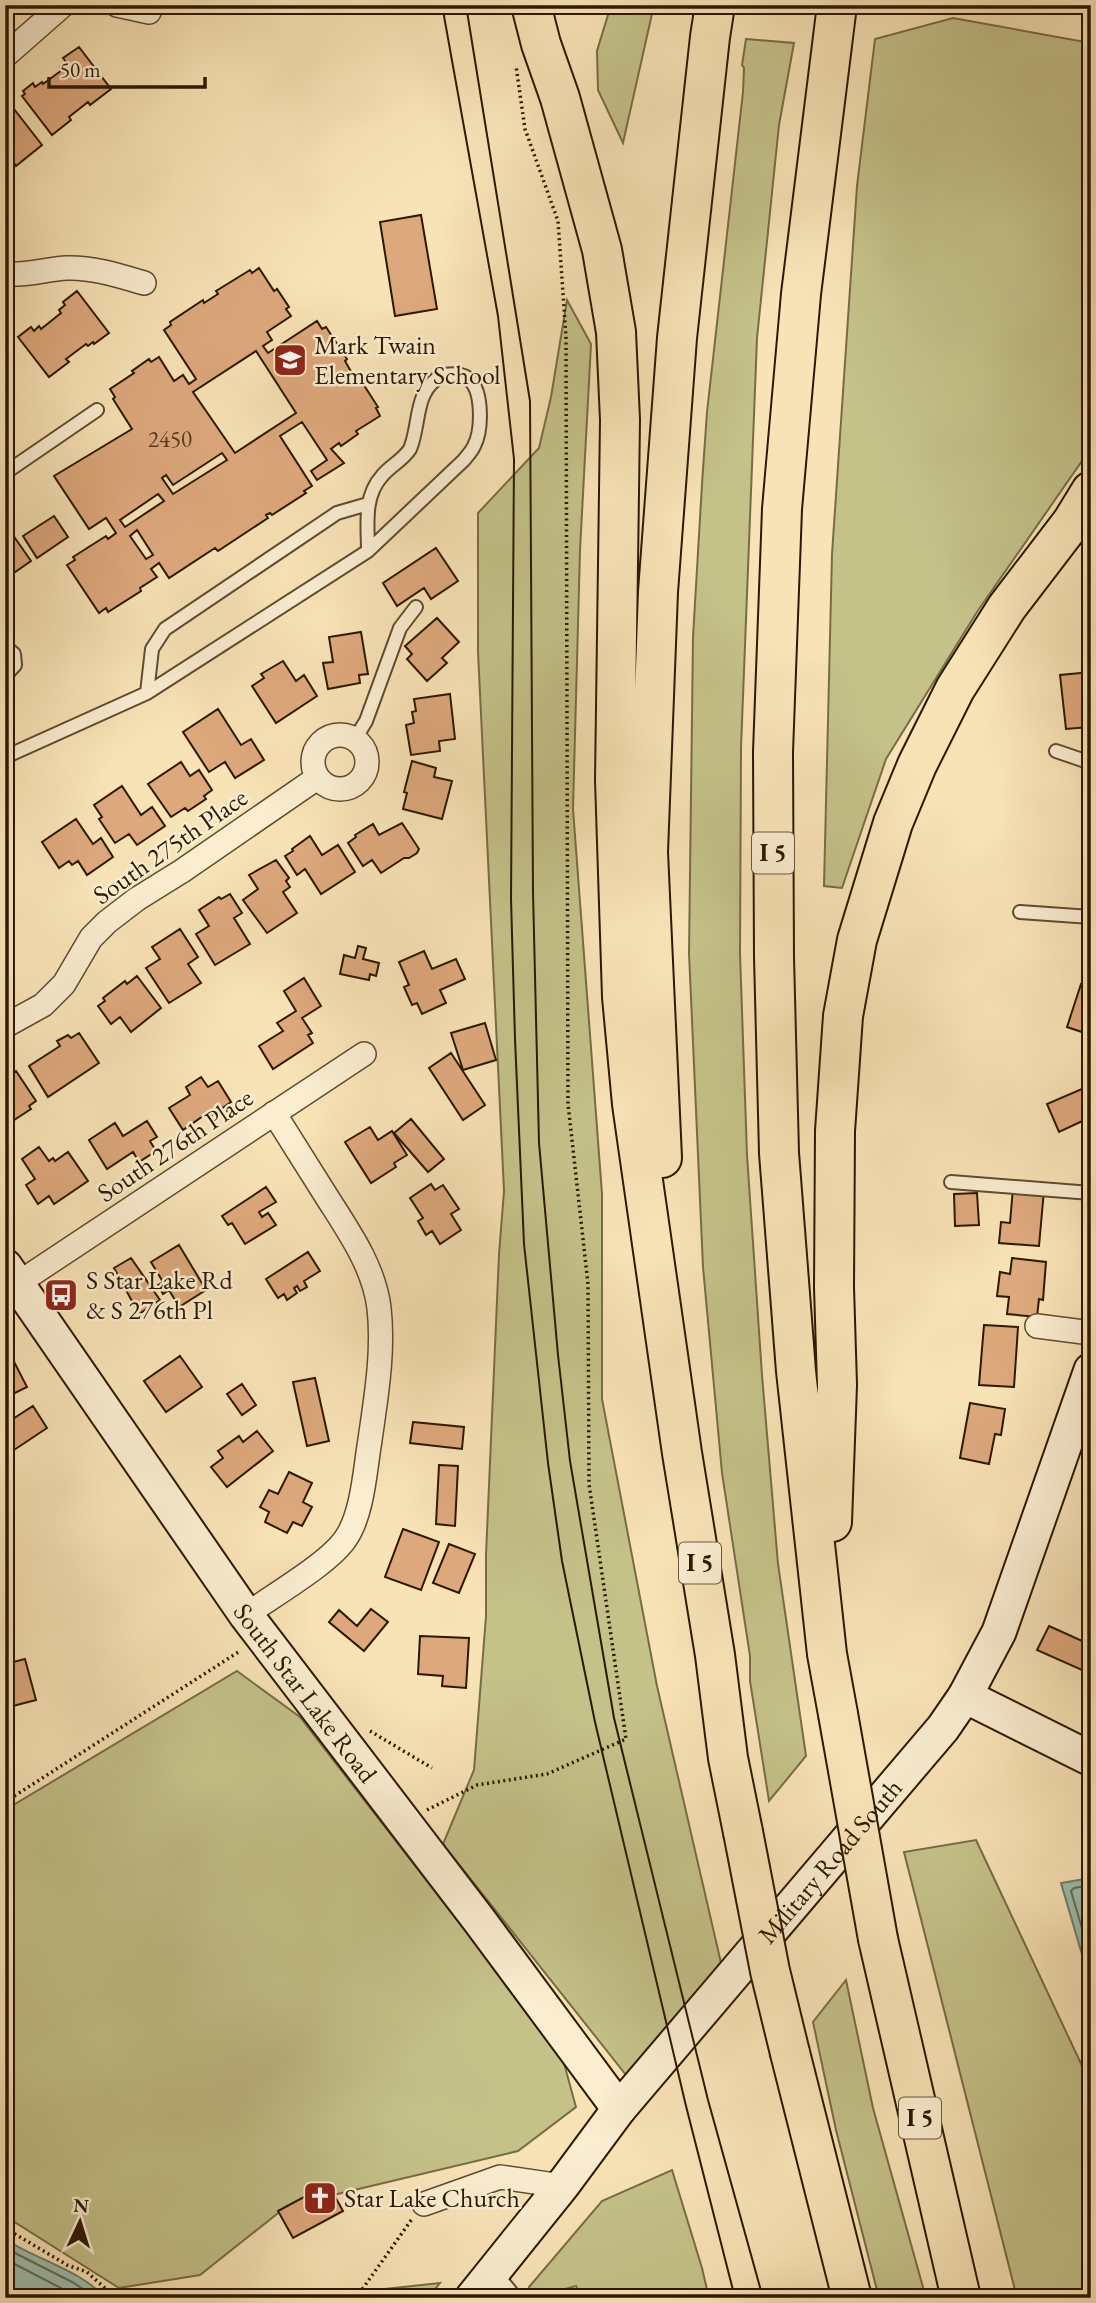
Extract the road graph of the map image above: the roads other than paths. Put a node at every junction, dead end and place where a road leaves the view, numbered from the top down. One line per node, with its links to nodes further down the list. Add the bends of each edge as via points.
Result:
1 (63, 5): 7 (street)
2 (117, 5): 5 (street)
3 (531, 5): 36 (highway, via 602,250 616,332 620,420 615,780 622,997 632,1104)
4 (837, 5): 39 (highway, I 5, via 801,294 782,509 773,752 779,1153 796,1371)
5 (149, 12)
6 (713, 21): 36 (highway, I 5, via 677,338 658,592 648,852)
7 (5, 56)
8 (5, 274): 9 (street)
9 (32, 274): 10 (street, via 67,268); 11 (street)
10 (144, 283)
11 (5, 294)
12 (97, 410): 13 (lane)
13 (5, 473)
14 (1091, 491): 39 (highway, via 1007,607 955,689 893,823 857,940 843,1016 835,1131 837,1385)
15 (368, 505): 16 (lane); 16 (lane, via 382,475 410,449 426,387 443,375 470,380 478,402 475,446); 20 (lane, via 337,513 165,629 152,649)
16 (368, 551): 20 (lane)
17 (416, 607): 21 (lane, via 400,628)
18 (5, 646): 19 (lane, via 14,654 15,664)
19 (5, 676)
20 (147, 692): 23 (lane)
21 (355, 739): 25 (street, via 334,736 316,748 313,768); 25 (street, via 366,757 363,777 345,789 335,789)
22 (1056, 751): 24 (lane)
23 (5, 757)
24 (1091, 763)
25 (317, 778): 28 (street, South 275th Place, via 107,922 64,985 43,1005)
26 (1020, 912): 27 (lane)
27 (1091, 917)
28 (5, 1026)
29 (364, 1054): 30 (street, South 276th Place)
30 (274, 1113): 33 (street, South 276th Place); 38 (street, via 364,1259 374,1285 381,1329 357,1514 347,1537 331,1555)
31 (951, 1182): 32 (lane)
32 (1091, 1193)
33 (11, 1275): 38 (street, South Star Lake Road)
34 (1037, 1326): 35 (street)
35 (1091, 1333)
36 (671, 1367): 48 (highway, I 5, bridge, via 728,1758 770,1971)
37 (1091, 1370): 40 (street, Military Road South, via 999,1632)
38 (254, 1626): 42 (street, South Star Lake Road)
39 (827, 1654): 49 (highway, I 5, bridge, via 878,1938)
40 (965, 1696): 41 (street); 42 (street, Military Road South, via 936,1737)
41 (1091, 1759)
42 (619, 2109): 43 (street, Military Road South)
43 (562, 2186): 44 (street, via 500,2177); 45 (street, Military Road South)
44 (424, 2203)
45 (494, 2271): 46 (street, Military Road South); 47 (lane)
46 (472, 2298)
47 (516, 2298)
48 (852, 2298)
49 (961, 2298)

